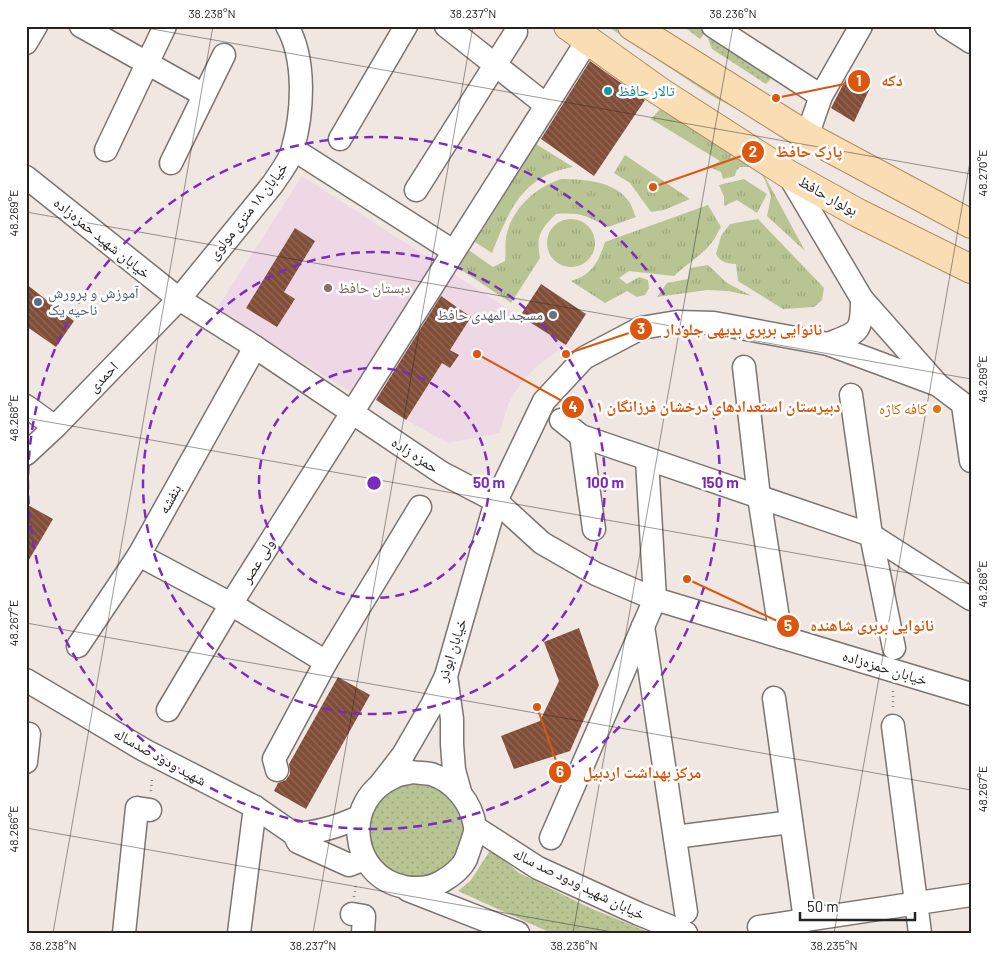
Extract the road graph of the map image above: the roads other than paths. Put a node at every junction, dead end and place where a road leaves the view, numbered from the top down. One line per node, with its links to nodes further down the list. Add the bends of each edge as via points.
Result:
1 (36, 26): 14 (street)
2 (81, 26): 17 (street)
3 (166, 26): 17 (street)
4 (287, 26): 24 (street, خیابان ۱۸ متری مولوی, via 295,44 301,84)
5 (406, 26): 23 (street)
6 (446, 26): 18 (street)
7 (568, 26): 27 (main road, بولوار حافظ, via 659,91)
8 (632, 26): 22 (main road)
9 (713, 26): 20 (street)
10 (861, 26): 20 (street)
11 (946, 26): 13 (street)
12 (516, 32): 18 (street)
13 (971, 42)
14 (26, 43)
15 (582, 49): 21 (street, ولی عصر)
16 (224, 55): 19 (street)
17 (147, 63): 19 (street); 25 (street)
18 (495, 66): 21 (street); 29 (street)
19 (204, 96): 26 (street)
20 (821, 96): 22 (street)
21 (546, 105): 31 (street, ولی عصر)
22 (807, 136): 27 (main road); 30 (main road)
23 (340, 138)
24 (293, 149): 31 (street); 33 (street, خیابان ۱۸ متری مولوی, via 272,185)
25 (106, 150)
26 (171, 163)
27 (788, 174): 32 (main road, بولوار حافظ); 34 (street)
28 (26, 177): 33 (street, خیابان شهید حمزه‌زاده)
29 (416, 190)
30 (971, 224)
31 (453, 251): 42 (street, ولی عصر)
32 (971, 269)
33 (178, 299): 36 (street, حمزه زاده); 44 (street, احمدی)
34 (862, 299): 35 (street, via 862,320 857,331); 38 (street)
35 (828, 344): 38 (street, خیابان ابوذر); 50 (street, خیابان ابوذر, via 714,323 677,322 641,328 584,358 544,401)
36 (255, 347): 42 (street, حمزه زاده); 54 (street, بنفشه)
37 (744, 367): 49 (street)
38 (938, 385): 41 (street)
39 (851, 395): 53 (street)
40 (26, 406): 44 (street)
41 (967, 408): 48 (street)
42 (351, 413): 50 (street, حمزه زاده, via 442,472); 57 (street, ولی عصر)
43 (561, 420): 45 (street)
44 (55, 427): 46 (street, احمدی)
45 (581, 436): 47 (street); 52 (street)
46 (26, 454)
47 (647, 459): 49 (street); 55 (street)
48 (971, 461)
49 (759, 497): 53 (street); 59 (street)
50 (496, 501): 55 (street, حمزه زاده, via 542,543 596,574); 63 (street, خیابان ابوذر)
51 (420, 507): 62 (street)
52 (594, 529)
53 (871, 535): 56 (street); 61 (street)
54 (139, 555): 57 (street); 60 (street, بنفشه)
55 (655, 599): 58 (street); 59 (street, خیابان حمزه‌زاده)
56 (971, 599)
57 (231, 604): 62 (street); 67 (street, ولی عصر)
58 (644, 626): 80 (street); 81 (street)
59 (781, 637): 65 (street, خیابان حمزه‌زاده)
60 (78, 646)
61 (894, 648)
62 (326, 662): 71 (street, via 274,758)
63 (446, 676): 72 (street, خیابان ابوذر, via 403,755); 73 (street, via 454,770)
64 (26, 680): 74 (street, شهید ودود صدساله, via 154,755)
65 (971, 694)
66 (774, 698): 77 (street)
67 (168, 710)
68 (893, 726): 85 (street)
69 (30, 734): 70 (street)
70 (26, 762)
71 (277, 770)
72 (379, 786): 73 (street, via 394,776 412,772 430,774); 76 (street, via 366,800)
73 (460, 792): 78 (street)
74 (255, 807): 79 (street, شهید ودود صدساله); 90 (street)
75 (150, 810): 89 (street, via 137,808)
76 (359, 817): 79 (street, via 329,830); 82 (street, via 358,835)
77 (791, 822): 80 (street); 86 (street)
78 (476, 828): 83 (street, via 465,861 452,876 434,885 415,888); 87 (street, خیابان شهید ودود صد ساله, via 538,868 639,914)
79 (294, 834): 82 (street, شهید ودود صدساله, via 298,842 349,865)
80 (675, 837): 87 (street)
81 (551, 838)
82 (366, 860): 83 (street)
83 (395, 885): 91 (street)
84 (971, 896): 85 (street)
85 (917, 904): 86 (street); 92 (street)
86 (805, 920): 88 (street)
87 (686, 922)
88 (759, 927)
89 (124, 933)
90 (239, 933)
91 (518, 933)
92 (920, 933)

